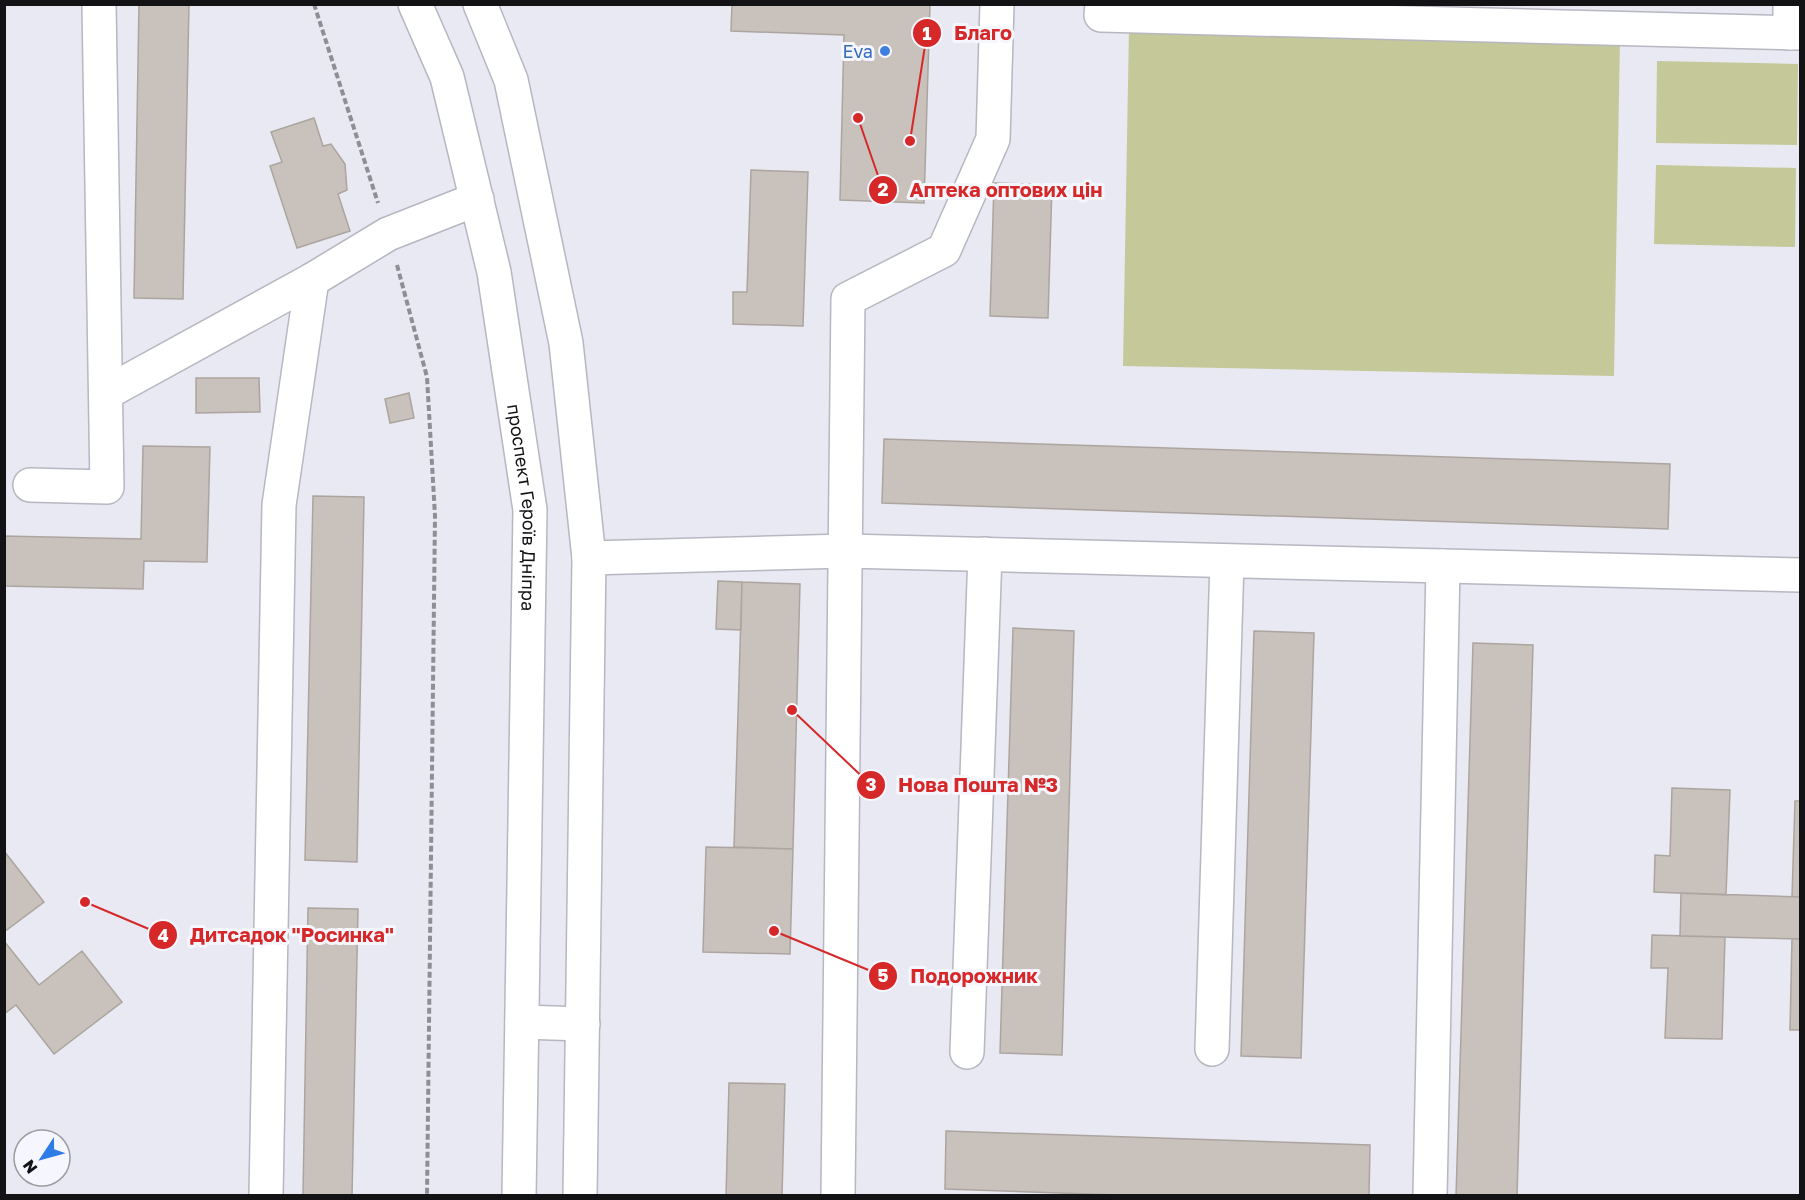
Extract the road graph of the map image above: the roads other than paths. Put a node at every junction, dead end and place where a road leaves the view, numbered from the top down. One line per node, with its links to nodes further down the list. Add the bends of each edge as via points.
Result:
1 (99, 4): 9 (street)
2 (416, 4): 7 (street, проспект Героїв Дніпра, via 447,77)
3 (480, 4): 13 (street, via 511,80 566,343)
4 (997, 4): 11 (street, via 993,139 944,250 848,298)
5 (1102, 4): 6 (street, via 1101,15)
6 (1793, 24)
7 (477, 199): 8 (street, via 388,234); 17 (street, проспект Героїв Дніпра, via 494,272 530,510)
8 (312, 280): 9 (street); 21 (street, via 279,504)
9 (105, 393): 10 (street, via 107,487)
10 (30, 485)
11 (846, 551): 12 (street); 13 (street); 24 (street)
12 (985, 554): 14 (street); 20 (street)
13 (589, 558): 18 (street)
14 (1227, 561): 15 (street); 19 (street)
15 (1443, 566): 16 (street); 25 (street)
16 (1800, 575)
17 (522, 1022): 18 (street); 22 (street, проспект Героїв Дніпра)
18 (583, 1024): 23 (street)
19 (1212, 1049)
20 (967, 1052)
21 (266, 1196)
22 (519, 1196)
23 (580, 1196)
24 (838, 1196)
25 (1430, 1196)

